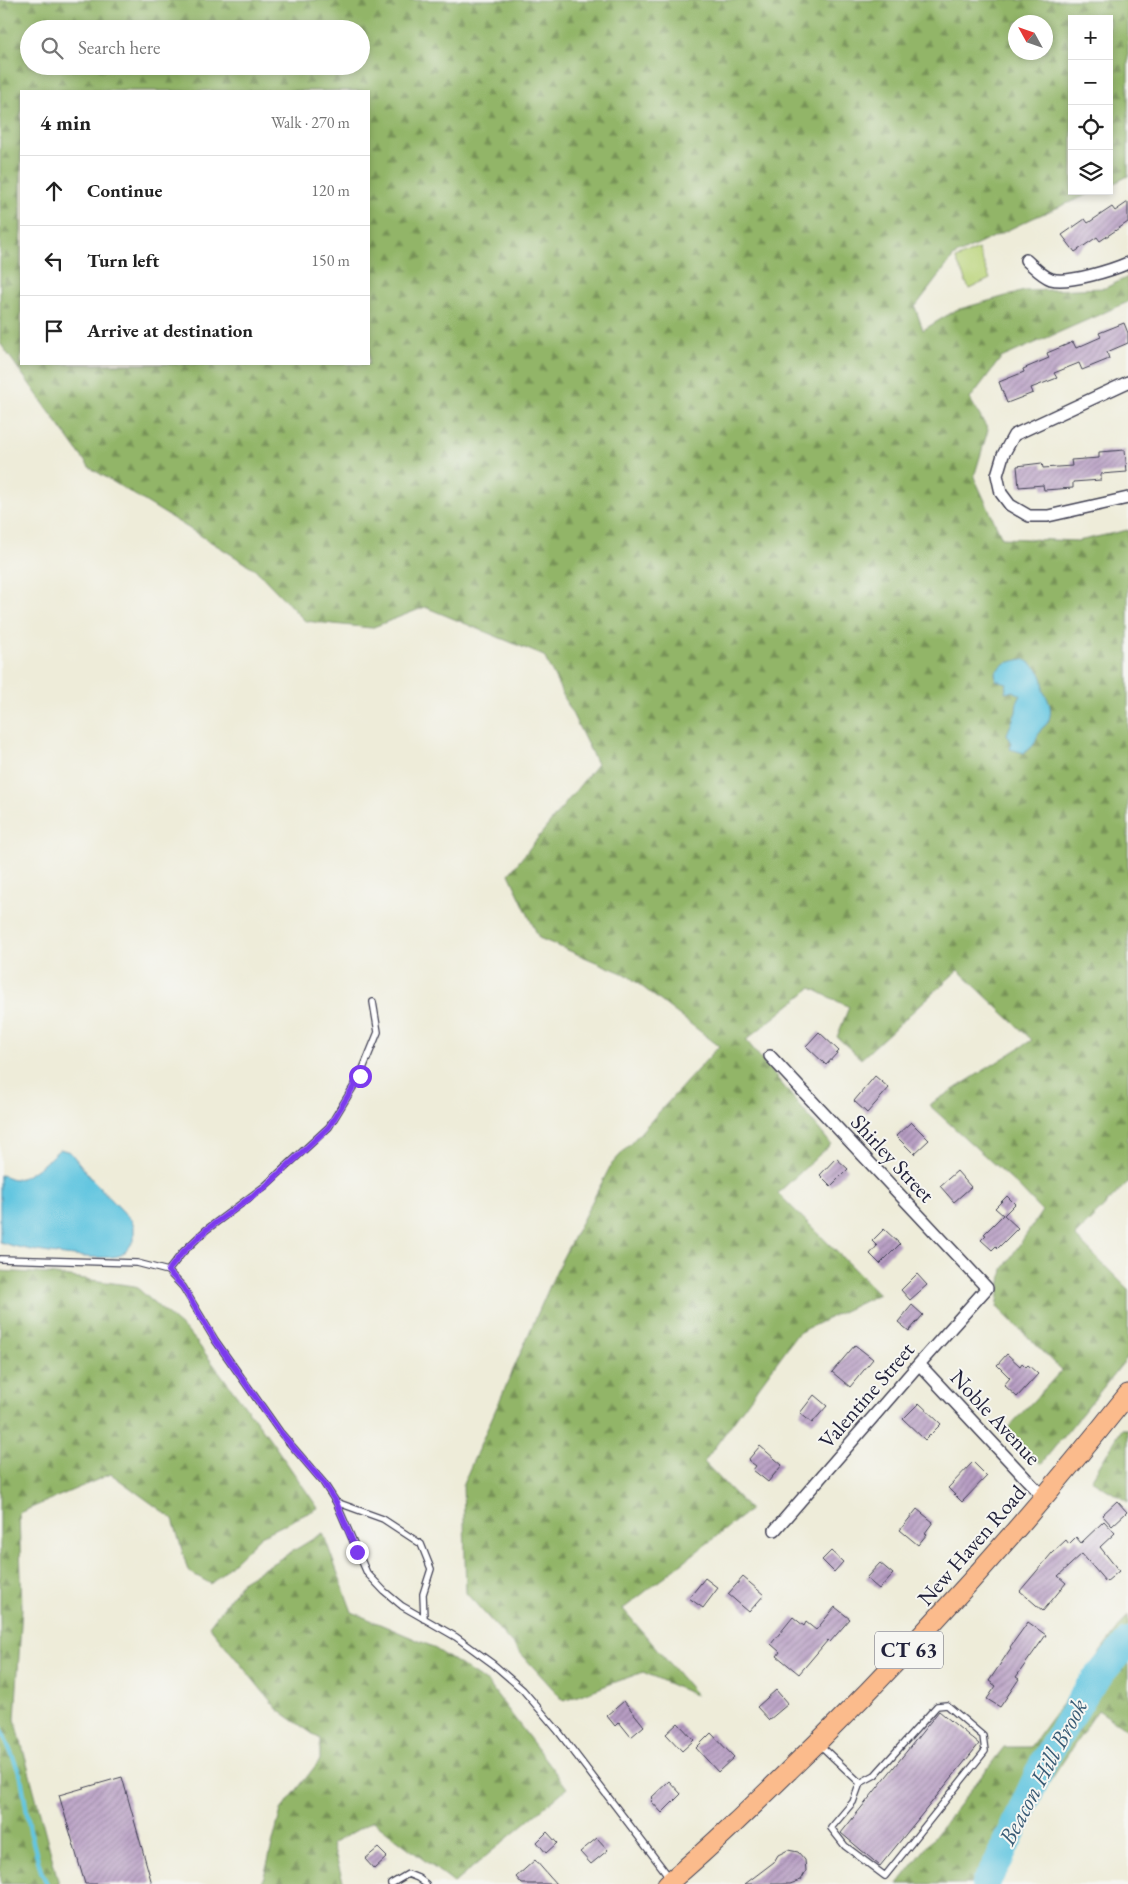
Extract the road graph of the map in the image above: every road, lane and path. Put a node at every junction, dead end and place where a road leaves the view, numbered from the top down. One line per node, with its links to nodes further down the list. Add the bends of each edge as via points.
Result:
1 (1026, 260): 2 (street, via 1041,274 1066,280)
2 (1128, 263)
3 (1128, 382): 4 (street, via 1014,435 997,475 1001,492 1010,505 1029,516 1048,516)
4 (1128, 498)
5 (374, 1002): 8 (lane, via 378,1032 360,1076 329,1127 266,1186 206,1230)
6 (770, 1056): 9 (street, Shirley Street)
7 (0, 1259): 8 (lane, via 137,1263)
8 (168, 1271): 13 (lane, via 183,1287 215,1340 280,1432)
9 (987, 1288): 10 (street, Valentine Street)
10 (919, 1364): 12 (street, Noble Avenue); 14 (street, Valentine Street)
11 (1128, 1394): 12 (main road, New Haven Road / CT 63)
12 (1044, 1498): 16 (main road, New Haven Road / CT 63, via 908,1652)
13 (336, 1502): 15 (lane, via 366,1573 402,1606); 15 (lane, via 383,1519 420,1544 431,1568 423,1594)
14 (776, 1530)
15 (424, 1619): 18 (lane, via 456,1637 523,1690 558,1731)
16 (818, 1742): 17 (lane); 18 (main road, New Haven Road / CT 63)
17 (860, 1783): 17 (lane, via 853,1802 831,1828 845,1846 885,1876 984,1751 982,1736 947,1705 937,1706 875,1775)
18 (669, 1882)
19 (390, 1884): 20 (lane, via 408,1874)
20 (426, 1884)

